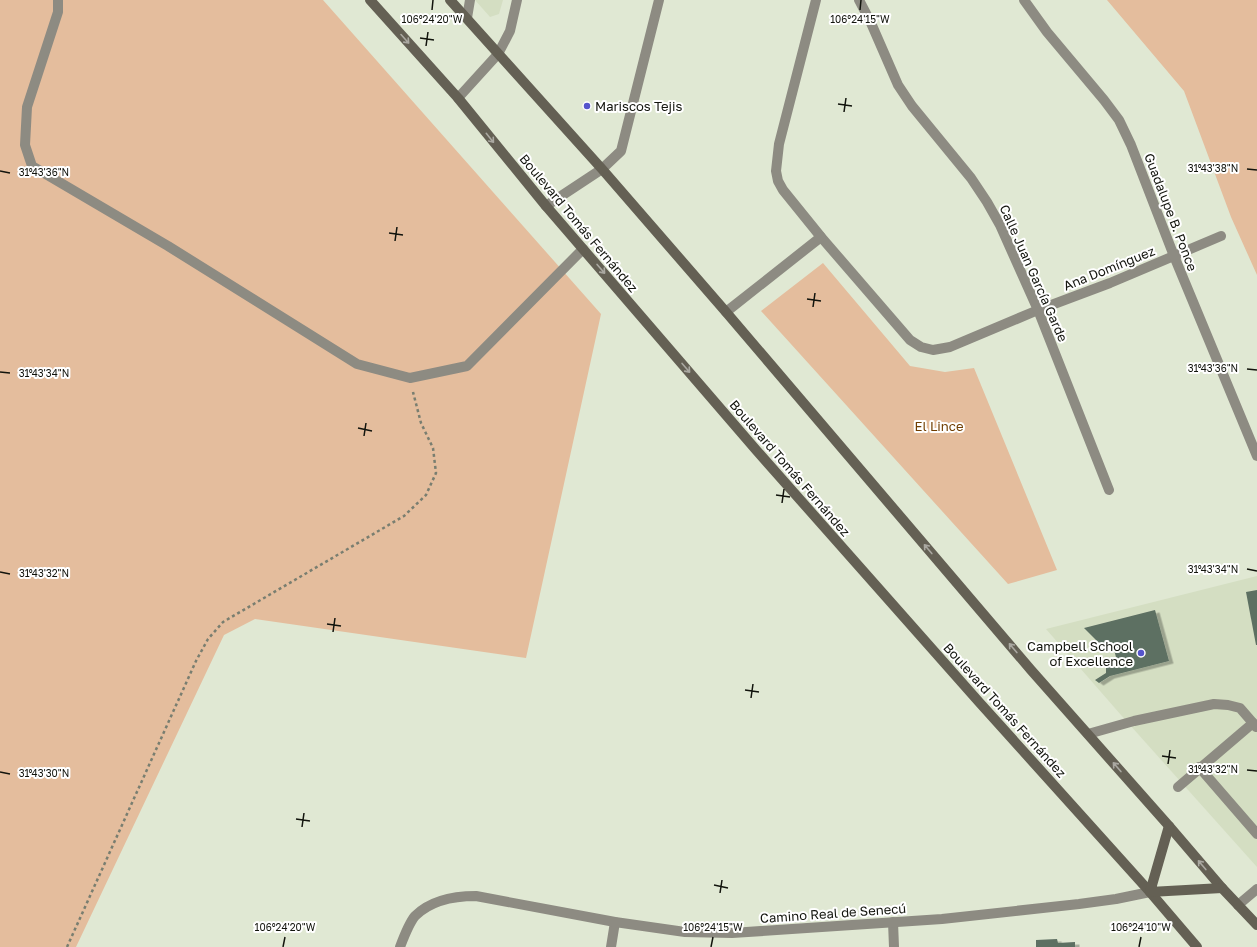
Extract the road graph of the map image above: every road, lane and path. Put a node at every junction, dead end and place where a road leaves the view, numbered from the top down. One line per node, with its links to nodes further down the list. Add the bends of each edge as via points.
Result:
1 (58, 0): 21 (street, via 58,12 27,107 25,145 32,166 168,246 357,364)
2 (370, 0): 12 (main road, Boulevard Tomás Fernández, one-way to 12)
3 (450, 0): 10 (main road)
4 (470, 0): 10 (street)
5 (518, 0): 11 (street, via 510,31)
6 (659, 0): 13 (street, via 621,151)
7 (816, 0): 16 (street, Ana Domínguez, via 779,144 776,170 783,190)
8 (860, 0): 19 (street, Calle Juan García Garde, via 912,106 971,178 987,202)
9 (1024, 0): 18 (street, Guadalupe B. Ponce, via 1118,120 1131,145)
10 (466, 18): 11 (main road)
11 (498, 54): 12 (street); 13 (main road)
12 (458, 98): 14 (main road, Boulevard Tomás Fernández, one-way to 14)
13 (602, 169): 14 (street); 20 (main road)
14 (546, 206): 17 (main road, Boulevard Tomás Fernández)
15 (1221, 236): 18 (street, Ana Domínguez)
16 (821, 237): 19 (street, Ana Domínguez, via 910,340 921,347 933,350 950,347); 20 (street)
17 (583, 249): 21 (street, via 466,366); 32 (main road, Boulevard Tomás Fernández, one-way to 32, via 757,451)
18 (1174, 256): 19 (street, Ana Domínguez); 22 (street, Guadalupe B. Ponce)
19 (1038, 310): 23 (street, Calle Juan García Garde)
20 (726, 312): 25 (main road, one-way to 20)
21 (410, 378): 37 (path, via 421,423 433,448 436,472 426,495 404,516 223,622 208,639)
22 (1257, 456)
23 (1109, 490)
24 (1255, 726): 25 (street, via 1240,708 1214,704); 26 (street)
25 (1088, 734): 28 (main road, one-way to 25)
26 (1199, 767): 27 (street); 29 (street)
27 (1178, 786)
28 (1169, 826): 30 (main road, one-way to 28); 32 (main road)
29 (1257, 834)
30 (1222, 888): 32 (main road); 33 (main road)
31 (1257, 889): 33 (street)
32 (1150, 892): 35 (street, Camino Real de Senecú, via 1080,904); 41 (main road, Boulevard Tomás Fernández)
33 (1238, 905): 36 (main road)
34 (615, 922): 35 (street, Camino Real de Senecú, via 686,932 732,933); 38 (street, Camino Real de Senecú, via 476,896 459,896 429,906 414,917); 39 (street)
35 (892, 922): 40 (street)
36 (1257, 925)
37 (67, 947)
38 (400, 947)
39 (611, 947)
40 (894, 947)
41 (1197, 947)

